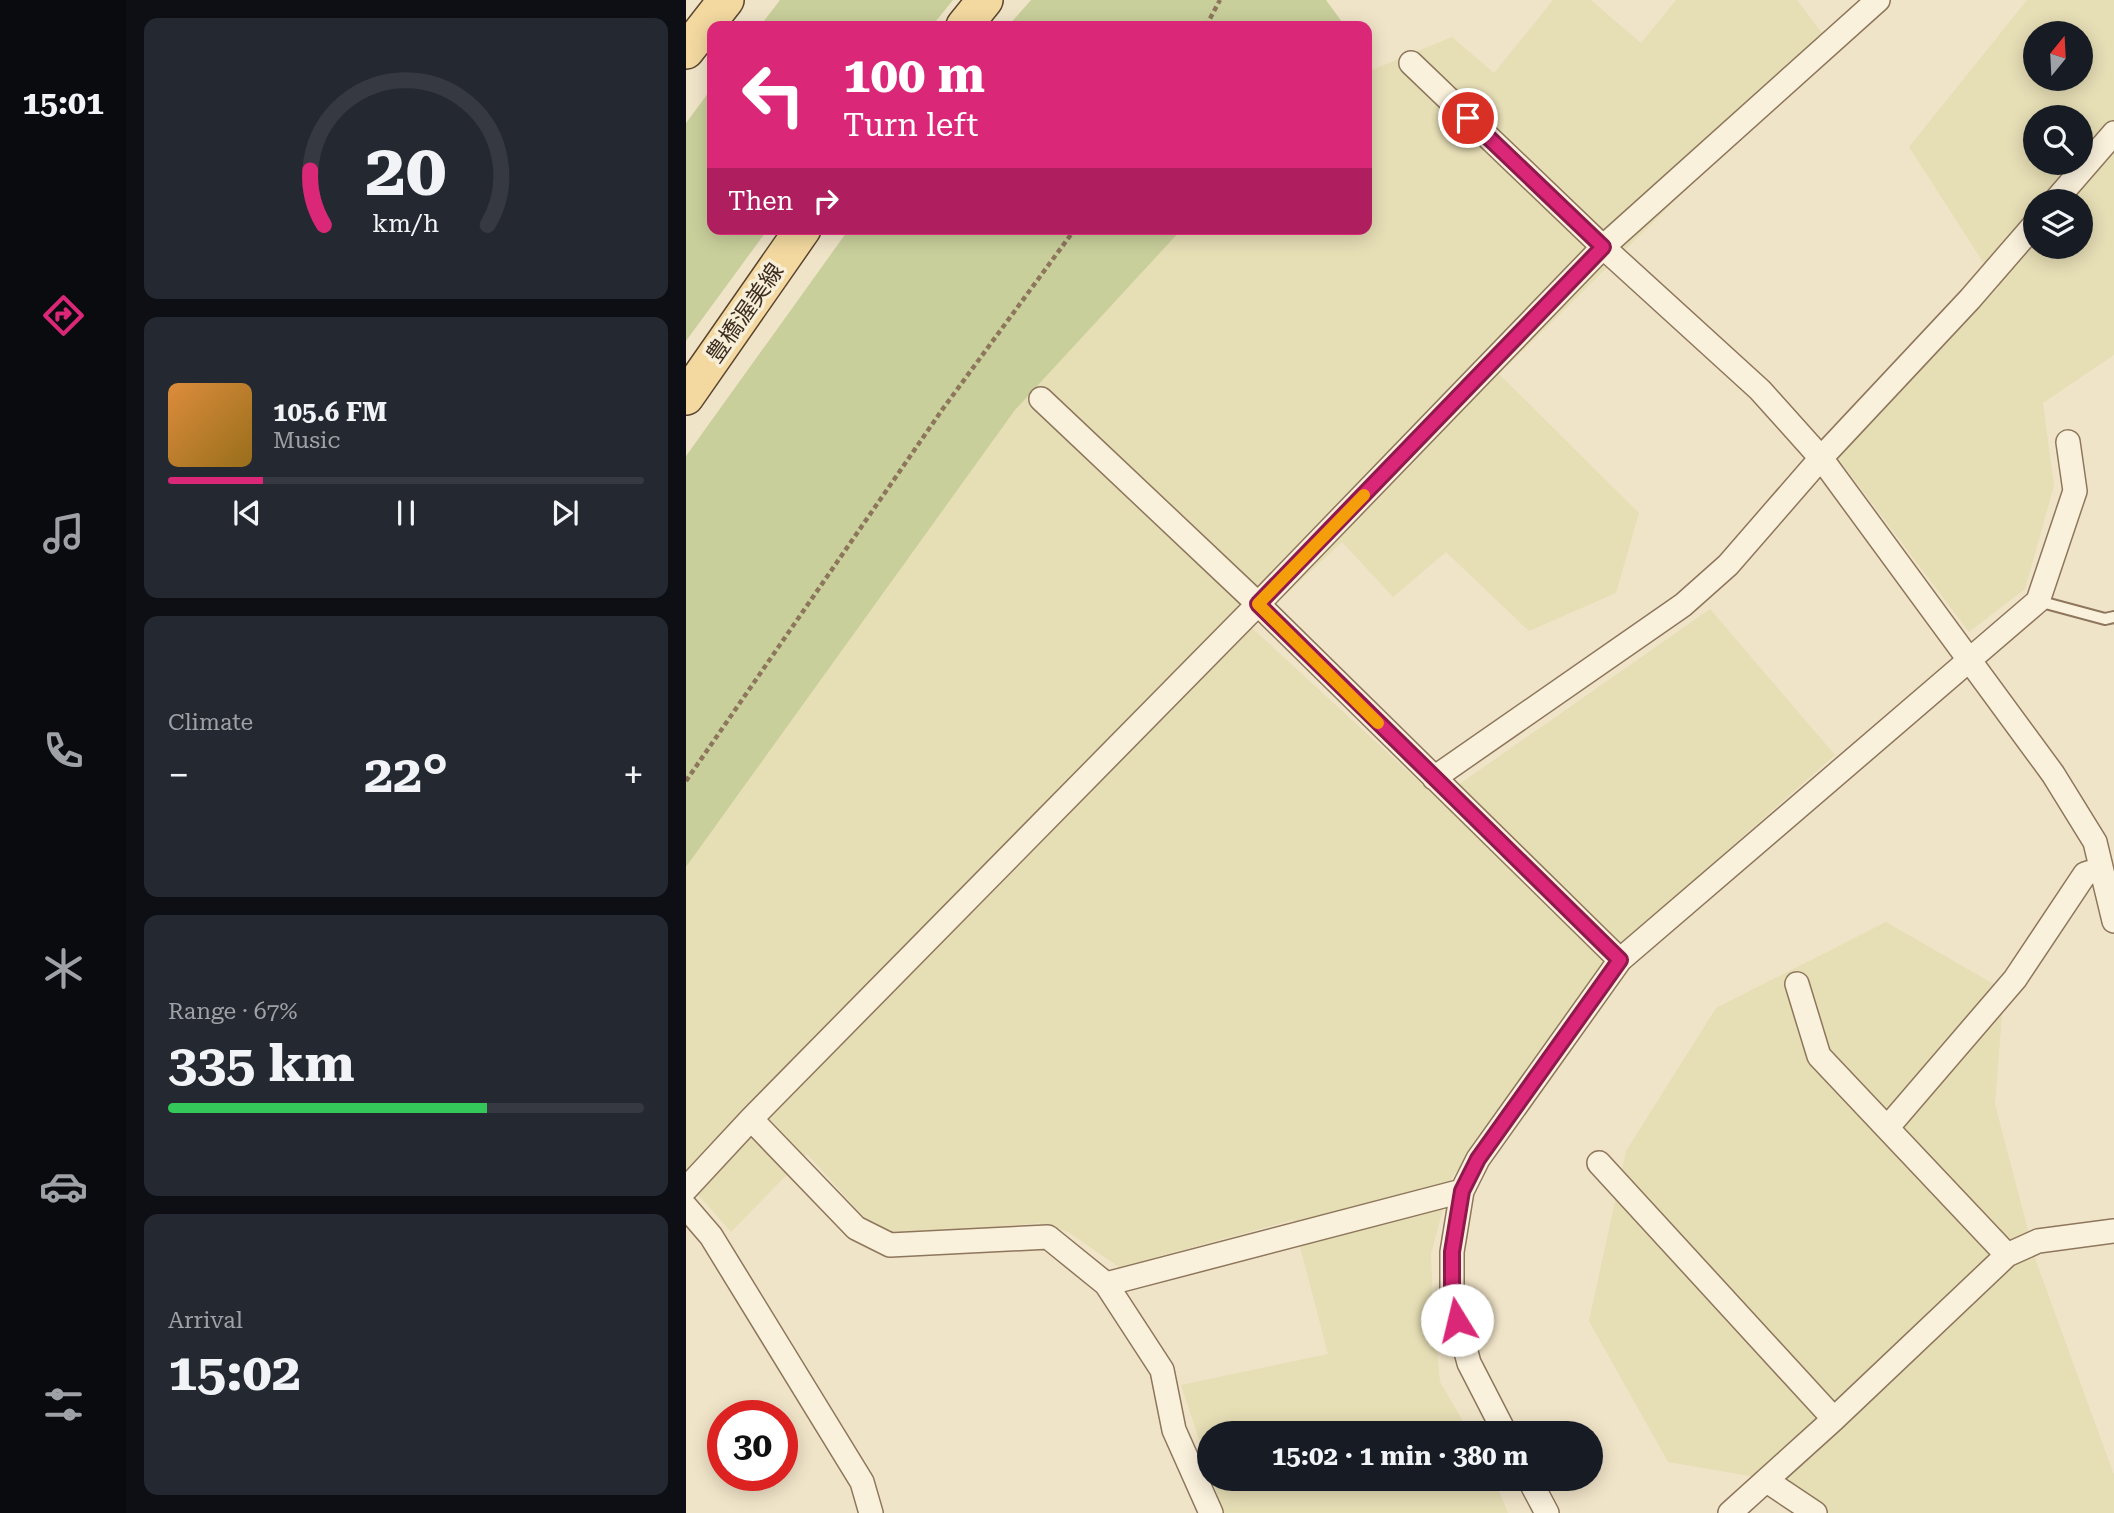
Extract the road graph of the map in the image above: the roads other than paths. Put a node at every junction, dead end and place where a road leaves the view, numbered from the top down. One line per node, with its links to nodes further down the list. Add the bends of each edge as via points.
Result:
1 (726, 0): 4 (main road)
2 (985, 0): 5 (main road)
3 (1878, 0): 13 (street)
4 (709, 21)
5 (968, 21)
6 (707, 24): 7 (main road)
7 (686, 50)
8 (1411, 63): 13 (street)
9 (2114, 133): 10 (street)
10 (2065, 189)
11 (799, 235): 14 (main road, 豊橋渥美線)
12 (2023, 238): 17 (street)
13 (1603, 247): 17 (street, via 1760,390); 19 (street)
14 (686, 397)
15 (1041, 399): 19 (street)
16 (2068, 442): 18 (street, via 2075,491)
17 (1821, 458): 21 (street); 22 (street, via 1728,565 1683,605)
18 (2038, 601): 20 (lane, via 2105,619); 21 (street)
19 (1258, 604): 22 (street); 27 (street)
20 (2114, 617)
21 (1971, 660): 23 (street, via 2053,774 2095,842); 25 (street)
22 (1434, 778): 25 (street)
23 (2101, 869): 24 (street); 28 (street, via 2085,874 2015,979)
24 (2114, 921)
25 (1620, 960): 31 (street, via 1478,1159)
26 (1797, 984): 28 (street, via 1819,1056)
27 (751, 1119): 30 (street); 35 (street, via 856,1228 890,1245 1048,1237)
28 (1887, 1128): 34 (street)
29 (1599, 1163): 36 (street)
30 (686, 1189)
31 (1462, 1191): 35 (street); 37 (street, via 1452,1252 1452,1299 1469,1363)
32 (686, 1207): 40 (street, via 711,1236 862,1482)
33 (2114, 1231): 34 (street, via 2038,1241)
34 (2007, 1255): 36 (street)
35 (1106, 1284): 41 (street, via 1162,1370 1174,1430)
36 (1834, 1419): 38 (street)
37 (1499, 1421)
38 (1767, 1481): 43 (street); 44 (street)
39 (1535, 1491): 42 (street)
40 (871, 1513)
41 (1211, 1513)
42 (1547, 1513)
43 (1730, 1513)
44 (1815, 1513)

